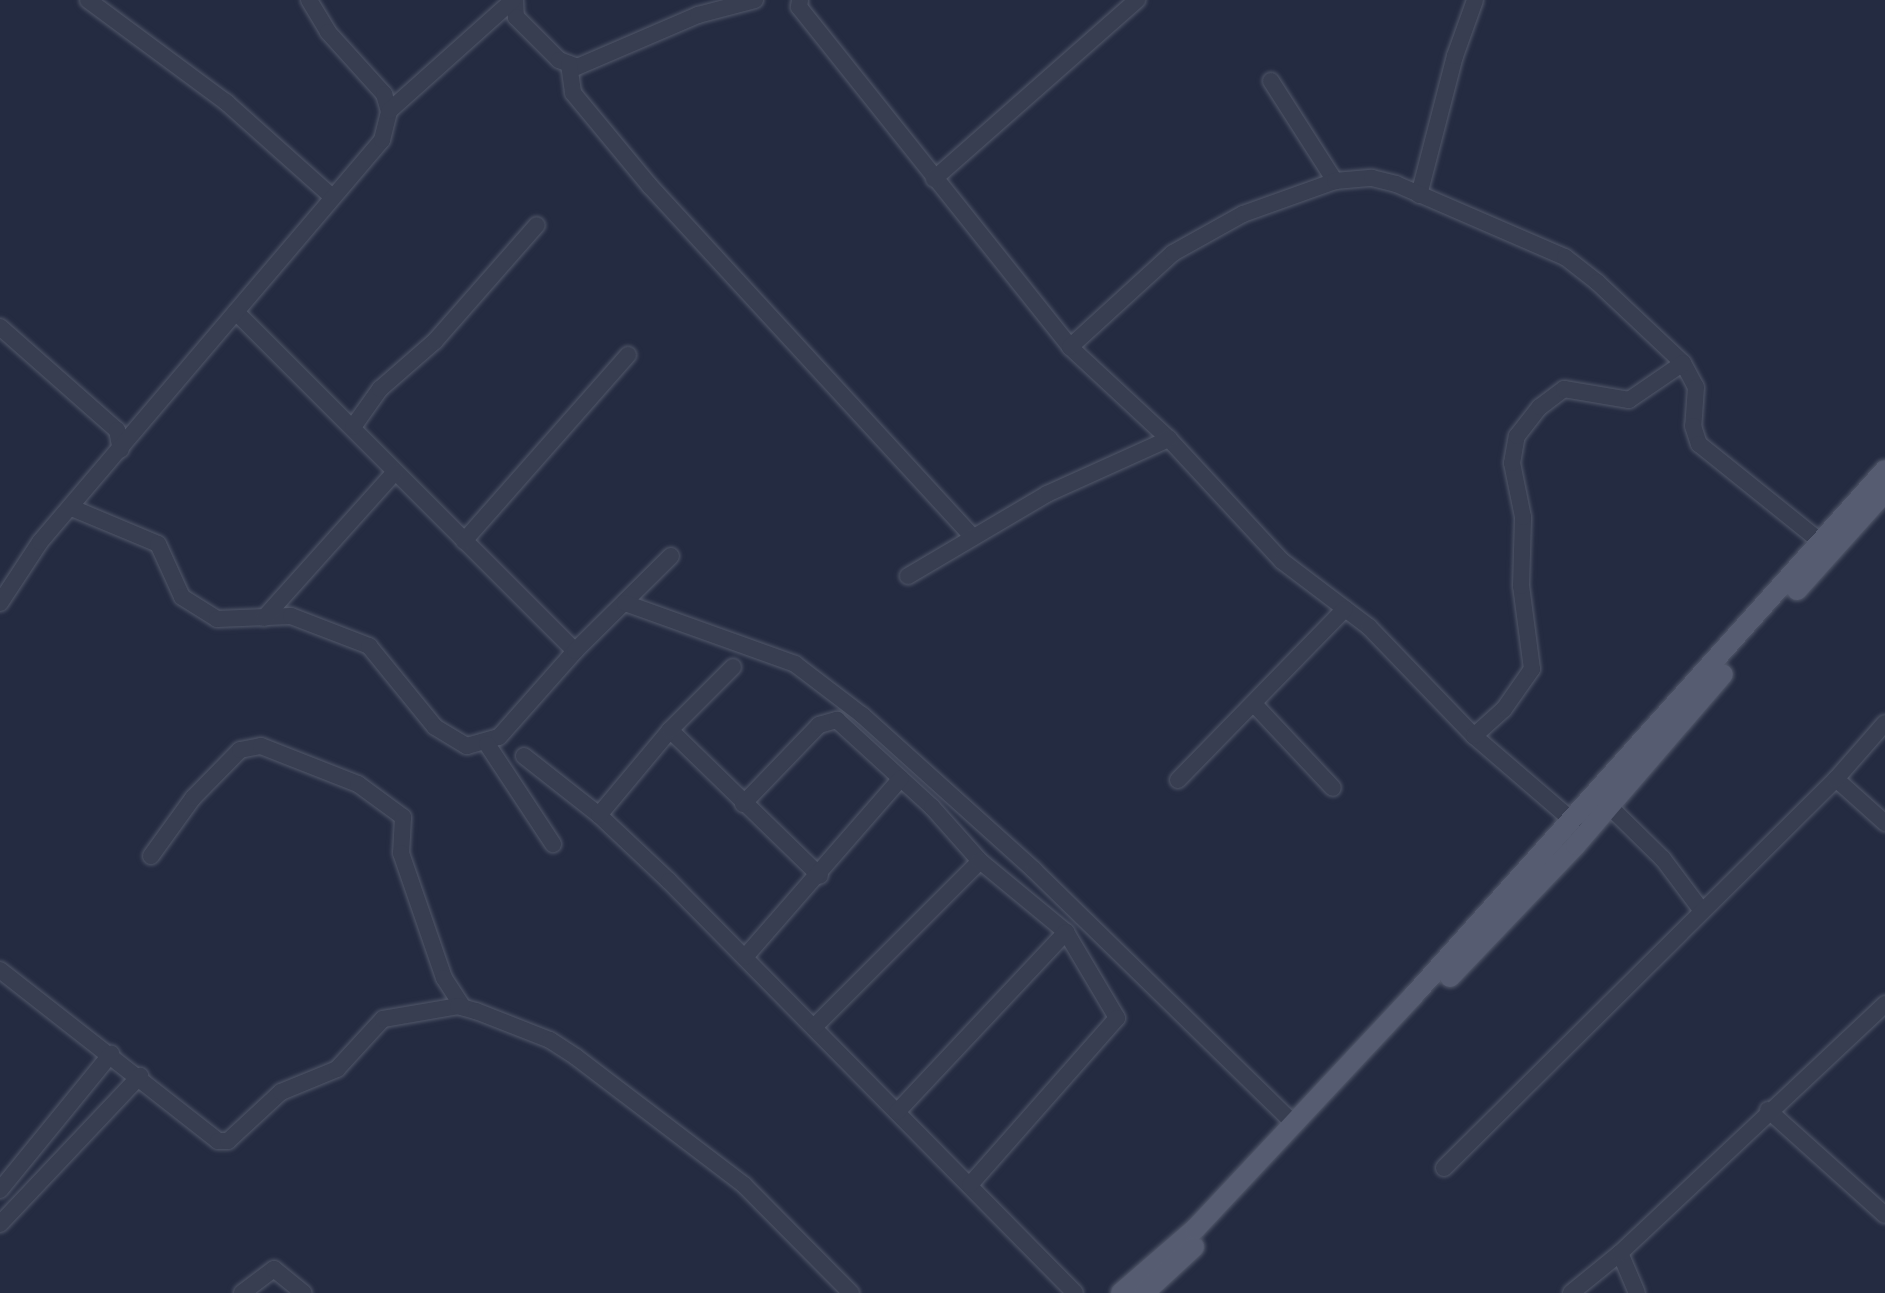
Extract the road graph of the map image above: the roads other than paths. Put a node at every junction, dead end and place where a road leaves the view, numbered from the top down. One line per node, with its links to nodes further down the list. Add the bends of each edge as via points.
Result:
1 (88, 0): 13 (street, via 226,102)
2 (309, 0): 10 (street, via 328,32 384,94)
3 (514, 0): 8 (street, via 516,17); 10 (street)
4 (755, 0): 8 (street, via 698,15 587,64)
5 (800, 0): 11 (street, via 799,7)
6 (1137, 0): 11 (street)
7 (1475, 0): 14 (street)
8 (569, 64): 28 (street, via 573,93 650,186)
9 (1271, 81): 12 (street)
10 (389, 111): 13 (street, via 382,140)
11 (934, 179): 18 (street)
12 (1335, 181): 14 (street, via 1372,178); 18 (street, via 1243,214 1173,253)
13 (330, 195): 16 (street)
14 (1419, 195): 20 (street, via 1565,257)
15 (537, 225): 21 (street, via 435,341 380,389)
16 (236, 312): 21 (street); 23 (street)
17 (0, 327): 23 (street, via 117,430)
18 (1070, 347): 22 (street)
19 (628, 355): 29 (street)
20 (1683, 363): 30 (street, via 1696,387 1693,426 1699,444); 42 (street, via 1629,400 1564,389 1540,407 1517,436 1512,463 1523,517 1521,586 1532,669 1504,709)
21 (353, 427): 25 (street)
22 (1169, 439): 28 (street, via 1047,494); 35 (street, via 1282,561)
23 (121, 450): 27 (street)
24 (1885, 470): 30 (main road)
25 (395, 472): 29 (street); 36 (street)
26 (1885, 492): 50 (main road)
27 (72, 508): 33 (street, via 40,542); 36 (street, via 158,544 182,597 217,619)
28 (973, 537): 32 (street)
29 (464, 541): 37 (street)
30 (1821, 542): 52 (main road)
31 (671, 556): 34 (street)
32 (908, 576)
33 (0, 603)
34 (625, 603): 37 (street); 69 (street, via 795,664 862,715 1034,870)
35 (1345, 609): 39 (street); 42 (street)
36 (264, 618): 43 (street, via 291,616 369,646 435,727 467,746)
37 (575, 651): 43 (street)
38 (733, 667): 41 (street)
39 (1254, 704): 47 (street); 48 (street)
40 (1885, 723): 46 (street)
41 (670, 730): 49 (street); 51 (street)
42 (1474, 736): 52 (street)
43 (487, 744): 54 (street)
44 (524, 756): 51 (street)
45 (901, 778): 49 (street, via 837,720 827,720); 56 (street); 57 (street)
46 (1836, 779): 53 (street); 58 (street)
47 (1178, 780)
48 (1333, 788)
49 (743, 804): 57 (street)
50 (1609, 806): 58 (street, via 1663,859); 81 (main road, via 1204,1238)
51 (599, 815): 60 (street)
52 (1574, 822): 69 (main road)
53 (1885, 823)
54 (553, 844)
55 (151, 856): 63 (street, via 193,798 240,750 261,746 358,784 403,817 401,853 444,978)
56 (980, 861): 59 (street); 64 (street)
57 (820, 876): 60 (street)
58 (1702, 911): 70 (street)
59 (1066, 932): 68 (street); 71 (street, via 1117,1018)
60 (745, 957): 64 (street)
61 (0, 970): 65 (street)
62 (1885, 1004): 67 (street)
63 (463, 1007): 66 (street, via 383,1019 337,1069 281,1092 228,1141 208,1136); 78 (street, via 550,1040 576,1057 744,1185)
64 (814, 1027): 68 (street)
65 (111, 1054): 66 (street); 72 (street)
66 (140, 1076): 74 (street)
67 (1768, 1110): 73 (street); 75 (street)
68 (897, 1112): 71 (street)
69 (1294, 1124): 80 (main road, via 1195,1229)
70 (1444, 1168)
71 (970, 1185): 79 (street)
72 (0, 1190)
73 (1885, 1215)
74 (0, 1224)
75 (1620, 1253): 82 (street); 83 (street)
76 (242, 1293): 77 (street, via 274,1269)
77 (304, 1293)
78 (851, 1293)
79 (1075, 1293)
80 (1121, 1293)
81 (1144, 1293)
82 (1571, 1293)
83 (1637, 1293)

